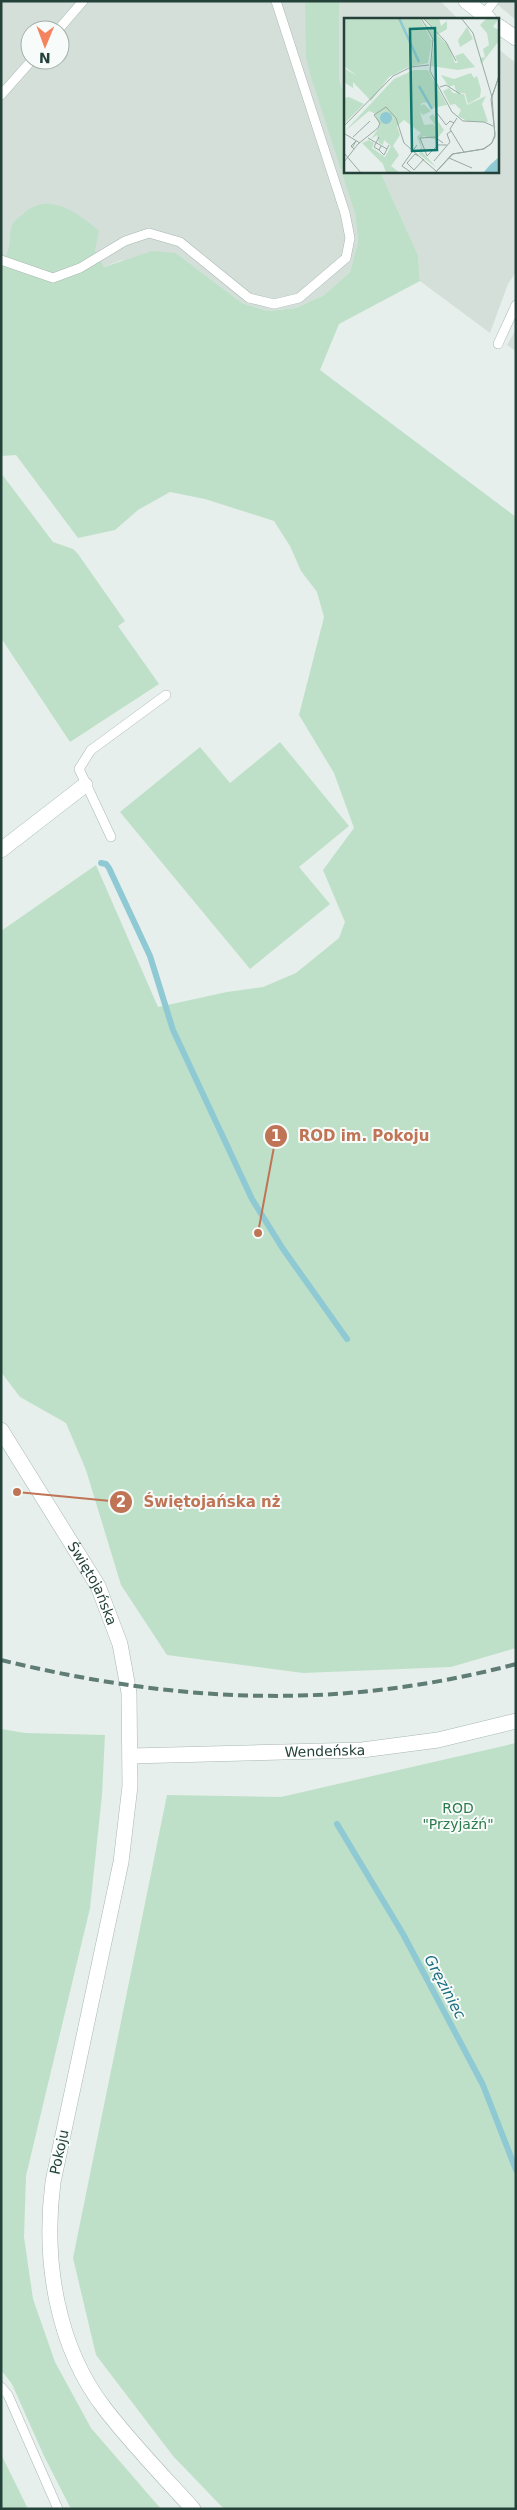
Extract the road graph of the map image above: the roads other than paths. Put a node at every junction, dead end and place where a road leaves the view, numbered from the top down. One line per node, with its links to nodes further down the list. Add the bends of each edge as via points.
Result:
1 (83, 1): 6 (lane)
2 (276, 1): 11 (lane, via 345,213 350,238 346,258 299,298 274,304 249,298 180,242 150,233 125,241 80,268 53,278)
3 (466, 1): 5 (street)
4 (494, 1): 5 (lane)
5 (484, 17)
6 (67, 20)
7 (500, 27): 8 (street)
8 (516, 38)
9 (23, 70): 10 (lane)
10 (1, 95)
11 (1, 260)
12 (516, 305): 13 (lane)
13 (498, 344)
14 (166, 695): 15 (lane, via 85,756 79,769)
15 (85, 785): 16 (lane); 17 (street)
16 (111, 837)
17 (1, 850)
18 (1, 1430): 20 (street, Świętojańska, via 84,1562 108,1609 120,1644 127,1681)
19 (516, 1721): 20 (street, Wendeńska, via 438,1740 362,1750)
20 (130, 1756): 23 (street, Pokoju, via 122,1862 53,2182 49,2215 53,2285 78,2366 104,2408)
21 (1, 2387): 22 (lane, via 8,2395)
22 (58, 2509)
23 (193, 2509)

